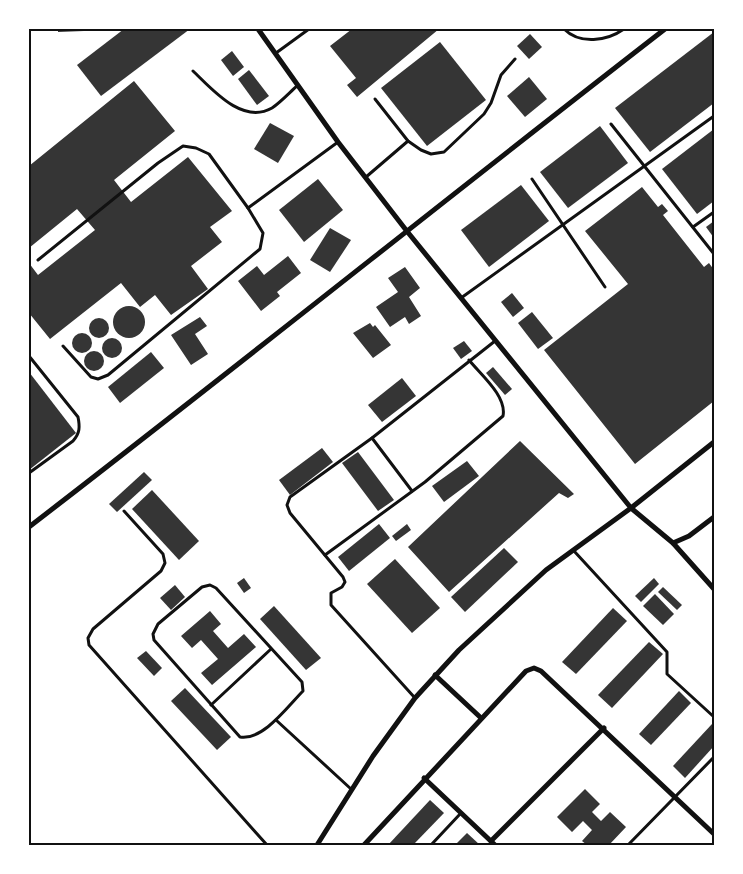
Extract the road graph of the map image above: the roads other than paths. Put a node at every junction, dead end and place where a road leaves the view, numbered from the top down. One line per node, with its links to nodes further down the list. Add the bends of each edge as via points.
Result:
1 (258, 29): 6 (street)
2 (309, 29): 6 (lane)
3 (564, 29): 4 (lane, via 574,37 593,39 611,36)
4 (624, 29)
5 (665, 29): 22 (street)
6 (276, 53): 9 (street)
7 (516, 59): 13 (lane, via 501,75 484,114 444,152 431,154)
8 (193, 71): 9 (lane, via 226,101 247,112 272,108)
9 (299, 85): 14 (street)
10 (375, 99): 13 (lane)
11 (714, 116): 15 (lane)
12 (611, 124): 15 (lane)
13 (408, 141): 16 (lane)
14 (338, 142): 16 (street); 18 (lane)
15 (644, 165): 20 (lane); 21 (lane)
16 (366, 177): 22 (street)
17 (532, 179): 20 (lane)
18 (248, 208): 24 (lane, via 209,154 183,146); 28 (lane, via 263,233 260,249 108,375 98,379 91,377)
19 (714, 212): 21 (lane)
20 (562, 226): 25 (lane); 26 (lane)
21 (693, 227): 23 (lane)
22 (406, 230): 26 (street); 38 (street)
23 (714, 254)
24 (38, 260)
25 (605, 287)
26 (461, 298): 27 (street)
27 (496, 341): 30 (lane); 35 (street)
28 (63, 346)
29 (29, 356): 33 (lane, via 78,417 80,426 73,441)
30 (469, 360): 31 (lane); 34 (lane, via 502,400 503,416)
31 (372, 438): 34 (lane); 41 (lane, via 290,497 287,506 290,513)
32 (714, 442): 35 (street)
33 (29, 473)
34 (412, 491): 41 (lane)
35 (631, 508): 39 (street); 40 (street)
36 (124, 511): 58 (lane, via 163,554 165,563 161,571 93,629 88,645)
37 (714, 517): 39 (street)
38 (29, 527)
39 (674, 543): 42 (street)
40 (573, 550): 44 (street, via 539,576 458,650); 48 (lane, via 667,652 666,668 671,679)
41 (324, 555): 45 (lane, via 345,582 331,593 331,605)
42 (714, 589)
43 (272, 649): 46 (lane); 46 (lane, via 210,585 202,587 158,624 154,640); 49 (lane, via 304,687)
44 (435, 676): 45 (street); 47 (street)
45 (416, 698): 53 (street)
46 (211, 704): 49 (lane, via 240,737 255,736)
47 (480, 717): 50 (street, via 526,671 534,668); 52 (street)
48 (714, 717)
49 (275, 720): 53 (lane)
50 (604, 728): 54 (street); 57 (street)
51 (714, 757): 54 (lane)
52 (424, 778): 55 (street); 60 (street)
53 (351, 789): 59 (street)
54 (676, 797): 56 (street); 62 (lane)
55 (461, 813): 57 (street); 61 (lane)
56 (714, 834)
57 (493, 843)
58 (268, 845)
59 (317, 845)
60 (364, 845)
61 (431, 845)
62 (628, 845)

